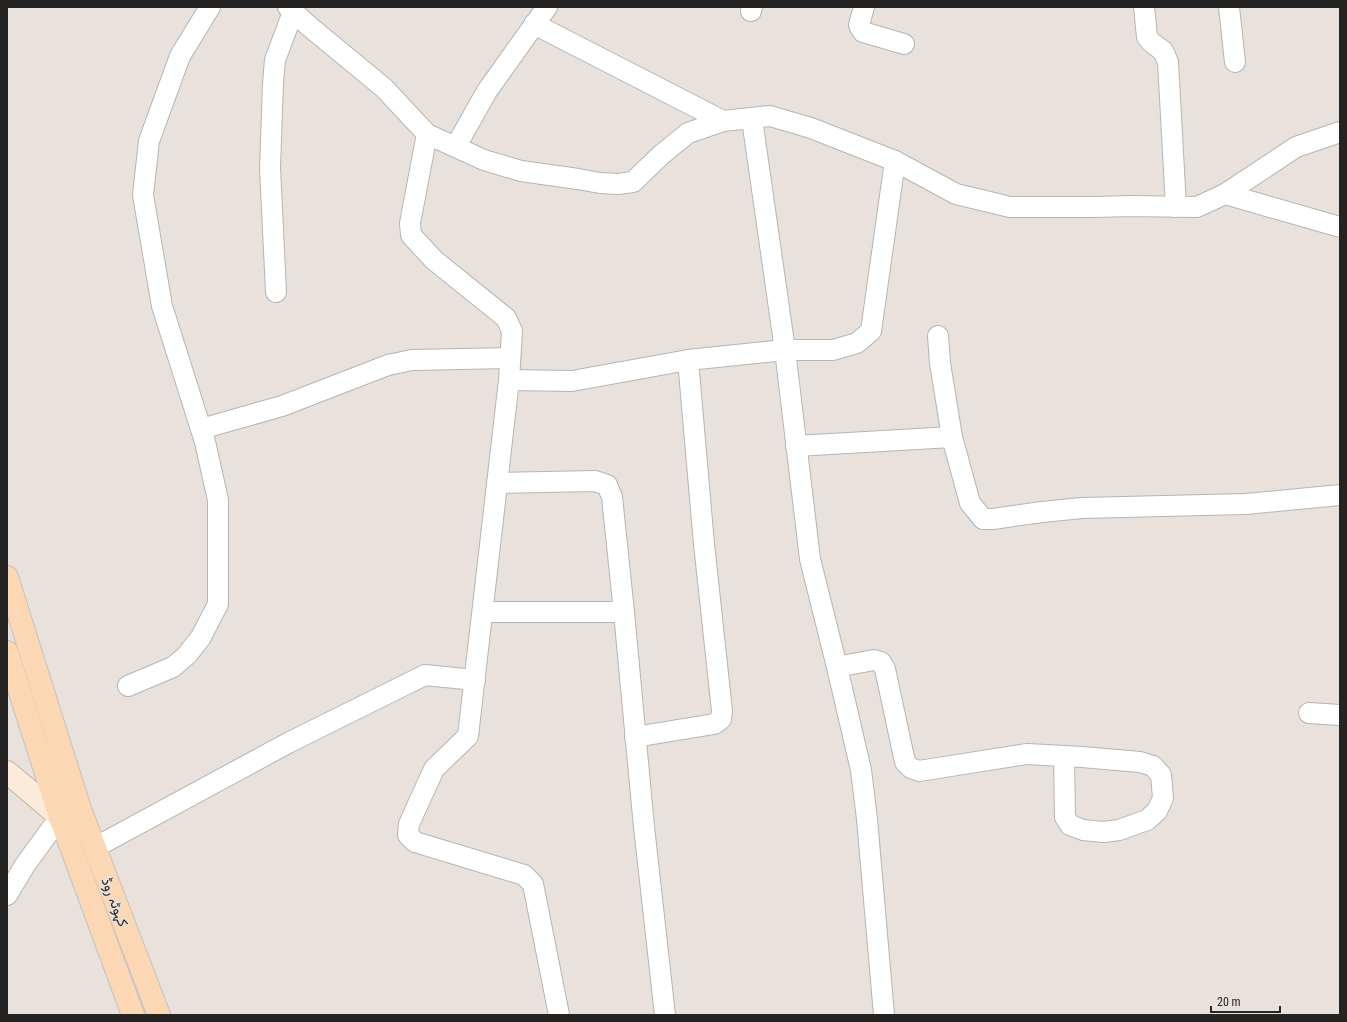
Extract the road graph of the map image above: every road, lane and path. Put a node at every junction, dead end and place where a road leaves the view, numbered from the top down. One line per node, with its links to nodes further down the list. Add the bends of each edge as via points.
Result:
1 (210, 7): 25 (street, via 180,56 149,141 143,195 162,306)
2 (547, 7): 7 (street)
3 (864, 7): 8 (street, via 859,25 863,32)
4 (1144, 7): 17 (street, via 1148,37 1163,51 1168,62)
5 (1229, 7): 9 (street)
6 (291, 9): 13 (street, via 310,28 384,88); 19 (street, via 275,60 273,83 270,168)
7 (534, 24): 11 (street); 14 (street, via 487,91)
8 (904, 44)
9 (1235, 62)
10 (752, 119): 11 (street); 15 (street, via 770,116 804,126); 21 (street)
11 (723, 121): 14 (street, via 688,133 633,182 618,184 521,171 484,160)
12 (1340, 132): 16 (street, via 1296,147)
13 (427, 134): 14 (street); 22 (street, via 410,223 411,235 434,260 506,318 512,331)
14 (456, 146)
15 (895, 161): 17 (street, via 956,194 1010,207); 21 (street, via 871,331 857,343 833,350)
16 (1225, 194): 17 (street, via 1197,207); 18 (street)
17 (1176, 207)
18 (1340, 227)
19 (276, 292)
20 (938, 336): 26 (street)
21 (785, 350): 23 (street); 27 (street)
22 (510, 358): 24 (street); 25 (street, via 420,360 388,365 282,406)
23 (688, 360): 24 (street, via 572,382); 39 (street, via 721,719 714,724)
24 (509, 380): 28 (street)
25 (201, 429): 36 (street, via 218,500 218,604 201,637 187,655 173,667)
26 (952, 437): 27 (street); 29 (street, via 970,503 983,519 1082,508 1246,504)
27 (796, 446): 34 (street, via 810,559)
28 (497, 483): 31 (street); 32 (street, via 595,481 607,485 612,497)
29 (1340, 495)
30 (7, 577): 42 (main road, کہوٹہ روڈ)
31 (482, 612): 32 (street); 35 (street)
32 (624, 612): 39 (street)
33 (7, 652): 43 (main road)
34 (837, 667): 40 (street, via 874,660 881,662 886,669 905,762 911,768 919,771 1027,754); 50 (street, via 861,770)
35 (475, 680): 44 (street, via 425,675 288,743); 48 (street, via 468,736 434,769 409,824 408,835 415,842 524,875 534,884)
36 (128, 686)
37 (1309, 713): 38 (street)
38 (1340, 715)
39 (635, 737): 49 (street)
40 (1064, 756): 40 (street, via 1140,762 1153,766 1161,775 1163,786 1163,798 1157,811 1148,820 1119,830 1104,832 1070,826 1064,817)
41 (7, 772): 43 (main road, کہوٹہ روڈ)
42 (80, 809): 43 (main road); 44 (main road, کہوٹہ روڈ)
43 (60, 817): 45 (street); 46 (main road, کہوٹہ روڈ)
44 (94, 848): 47 (main road, کہوٹہ روڈ)
45 (7, 895)
46 (133, 1015)
47 (159, 1015)
48 (559, 1015)
49 (665, 1015)
50 (884, 1015)

